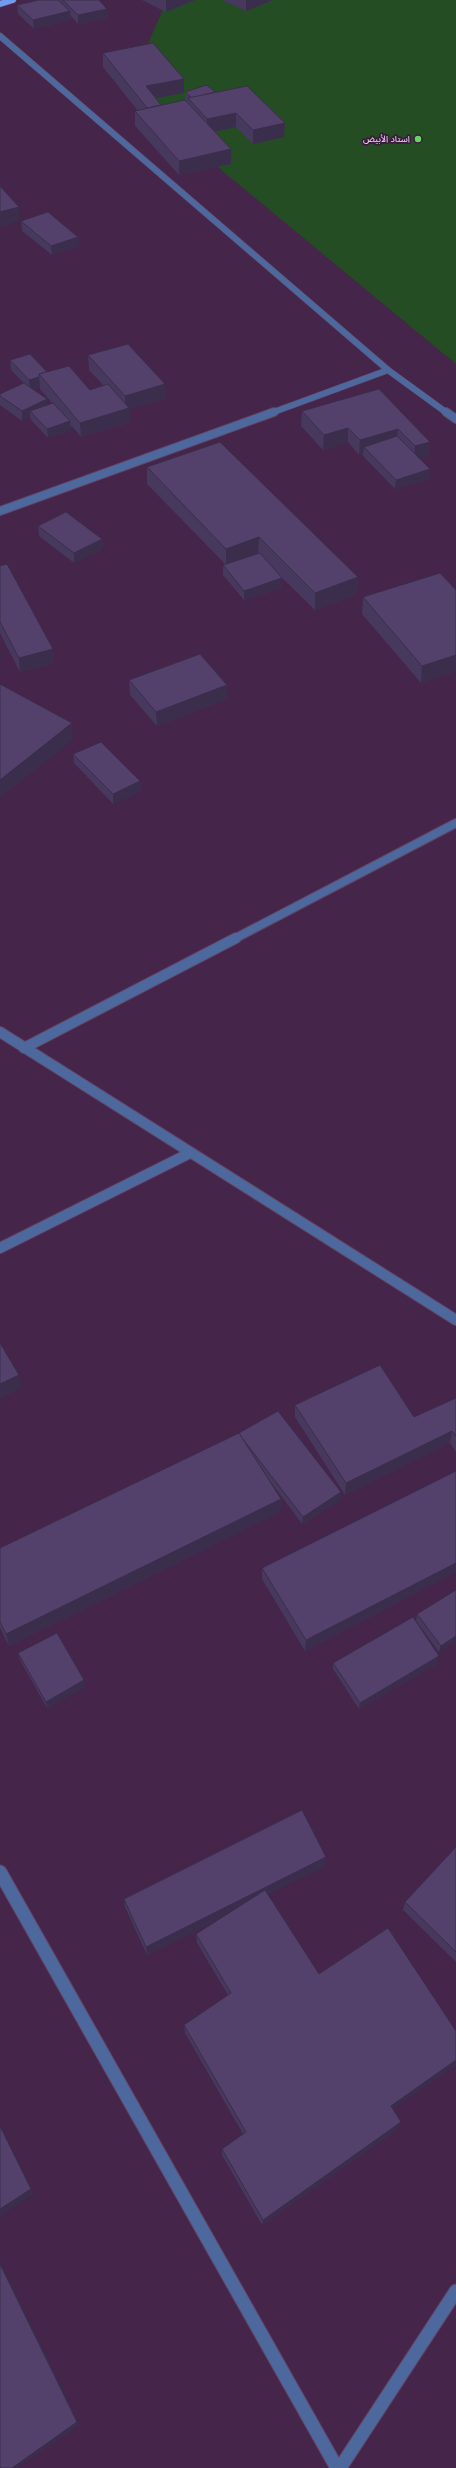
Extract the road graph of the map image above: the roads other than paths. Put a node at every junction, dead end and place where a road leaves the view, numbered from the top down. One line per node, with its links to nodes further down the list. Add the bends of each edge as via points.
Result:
1 (13, 0): 2 (main road)
2 (0, 4)
3 (0, 36): 4 (street)
4 (388, 370): 5 (street); 6 (street)
5 (456, 420)
6 (0, 511)
7 (456, 823): 9 (street)
8 (0, 1032): 9 (street)
9 (24, 1048): 10 (street)
10 (190, 1153): 11 (street); 12 (street)
11 (0, 1248)
12 (456, 1320)
13 (0, 1872): 15 (street)
14 (456, 2291): 15 (street)
15 (339, 2468)

